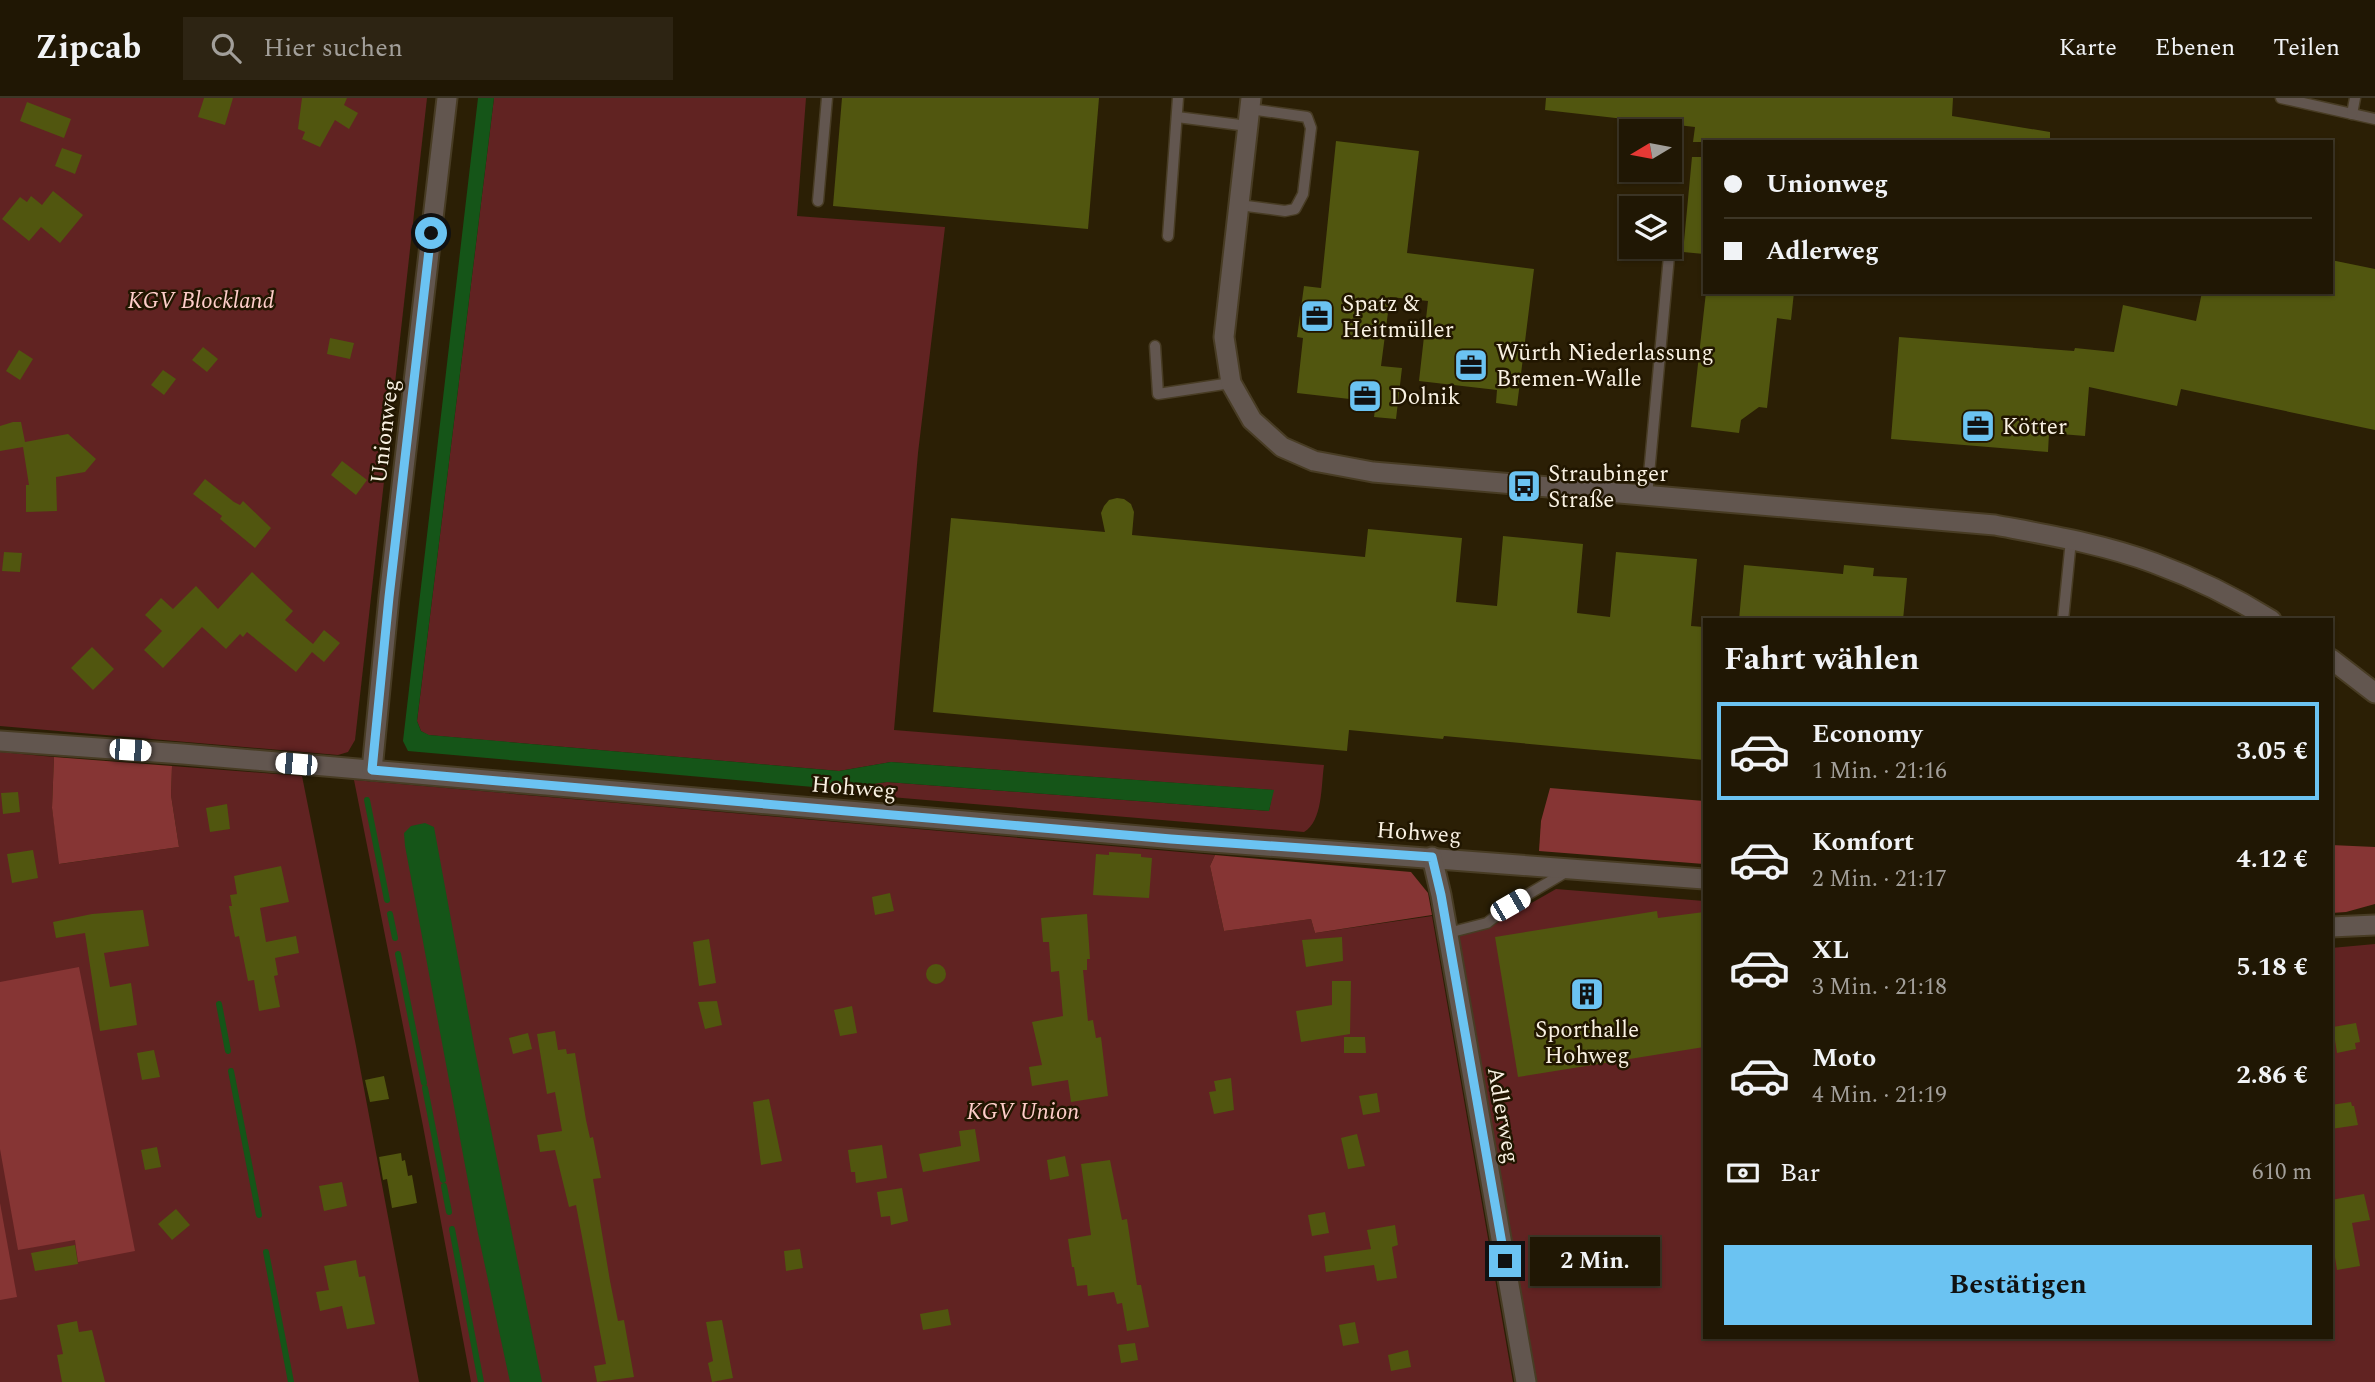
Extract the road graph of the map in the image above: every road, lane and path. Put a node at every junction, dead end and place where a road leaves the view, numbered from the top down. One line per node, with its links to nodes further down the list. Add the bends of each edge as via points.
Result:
1 (447, 98): 23 (street, Unionweg)
2 (827, 98): 10 (lane)
3 (1178, 98): 8 (lane)
4 (2281, 98): 7 (lane)
5 (2355, 98): 7 (lane)
6 (1250, 111): 8 (lane); 11 (street); 11 (lane, via 1307,117 1311,128 1303,194 1295,209)
7 (2352, 114): 9 (lane)
8 (1177, 117): 12 (lane)
9 (2375, 119)
10 (818, 201)
11 (1239, 205): 15 (street, via 1224,337)
12 (1168, 236)
13 (1669, 259): 16 (lane)
14 (1155, 346): 15 (lane, via 1158,394)
15 (1231, 383): 16 (street, via 1252,420 1282,447 1314,461 1417,477)
16 (1647, 496): 17 (street, via 1995,525)
17 (2071, 540): 18 (lane); 19 (street, via 2153,562 2225,593)
18 (2063, 618)
19 (2268, 618)
20 (2333, 661): 21 (street)
21 (2375, 693)
22 (0, 741): 23 (street, Hohweg)
23 (372, 770): 24 (street, Hohweg)
24 (1432, 857): 25 (street, Hohweg); 29 (street, Adlerweg)
25 (1572, 868): 26 (street, Hohweg); 29 (lane, via 1487,923)
26 (1703, 879)
27 (2375, 925): 28 (street)
28 (2333, 927)
29 (1448, 933): 30 (street, Adlerweg)
30 (1526, 1382)

